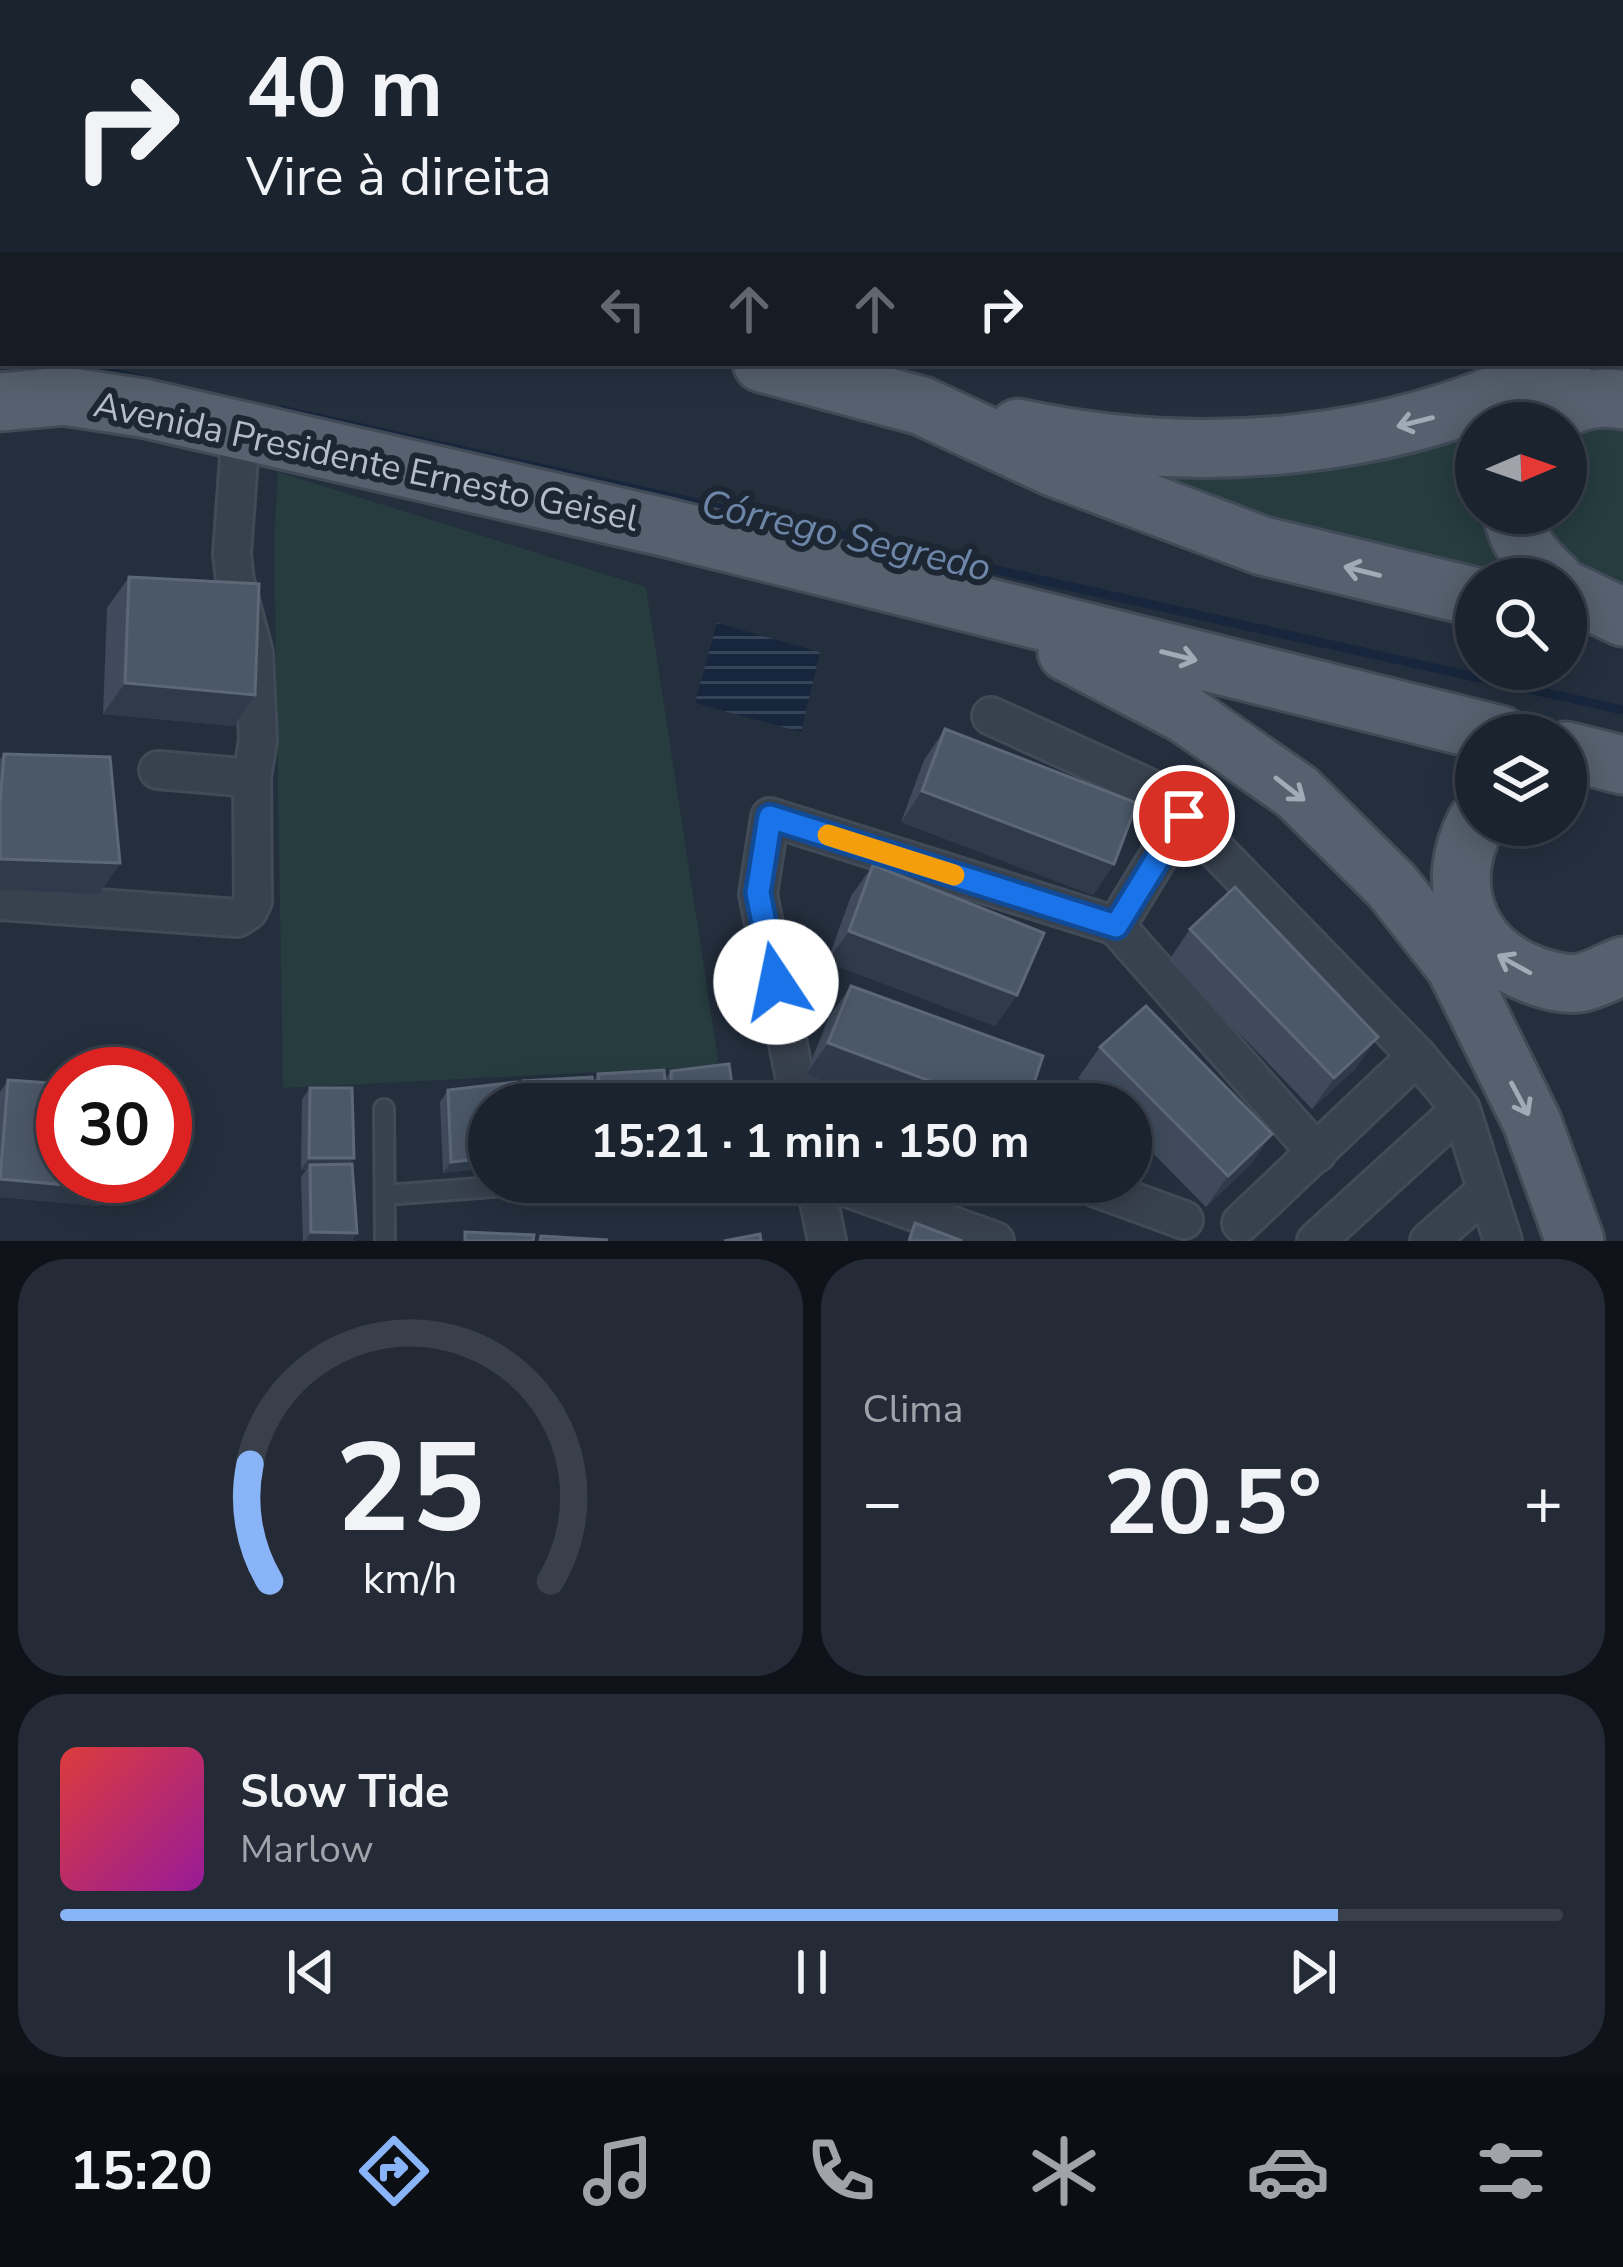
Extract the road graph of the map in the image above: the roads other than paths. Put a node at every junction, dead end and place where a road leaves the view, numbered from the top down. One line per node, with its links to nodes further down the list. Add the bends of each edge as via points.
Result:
1 (773, 366): 6 (main road)
2 (1557, 366): 6 (main road, one-way to 6, via 1421,422 1318,442 1176,449 1045,434)
3 (1623, 400): 5 (main road)
4 (0, 402): 7 (main road, Avenida Presidente Ernesto Geisel, via 64,396)
5 (1579, 402)
6 (922, 406): 8 (main road, one-way to 6, via 1263,546 1053,467)
7 (241, 430): 9 (main road, Avenida Presidente Ernesto Geisel); 17 (street, via 232,554 254,652)
8 (1455, 592)
9 (931, 595): 15 (main road, Avenida Presidente Ernesto Geisel, one-way to 15); 42 (main road, one-way to 42, via 1086,660 1185,714 1297,792 1392,886 1455,966 1532,1122)
10 (1587, 600): 11 (main road)
11 (1623, 616)
12 (1587, 619): 13 (main road)
13 (1623, 627)
14 (991, 716): 18 (street, via 1156,790)
15 (1455, 724)
16 (158, 770): 17 (street)
17 (252, 778): 20 (street, via 253,902 237,918)
18 (1184, 816): 21 (street); 23 (street)
19 (1467, 846): 22 (main road, one-way to 19, via 1580,983 1507,965 1476,934 1464,903 1460,866)
20 (0, 901)
21 (1116, 926): 24 (street, via 770,817 758,893); 27 (street)
22 (1623, 965)
23 (1417, 1056): 26 (street); 27 (street)
24 (808, 1083)
25 (384, 1109): 30 (lane)
26 (1461, 1109): 29 (street); 39 (street)
27 (1317, 1153): 35 (street)
28 (468, 1189): 30 (lane)
29 (1487, 1190): 40 (street); 41 (street)
30 (385, 1196): 36 (lane)
31 (819, 1203): 37 (street)
32 (921, 1203): 38 (street)
33 (1138, 1203): 34 (street)
34 (1184, 1220)
35 (1241, 1223)
36 (385, 1241)
37 (827, 1241)
38 (995, 1241)
39 (1316, 1241)
40 (1429, 1241)
41 (1503, 1241)
42 (1575, 1241)

